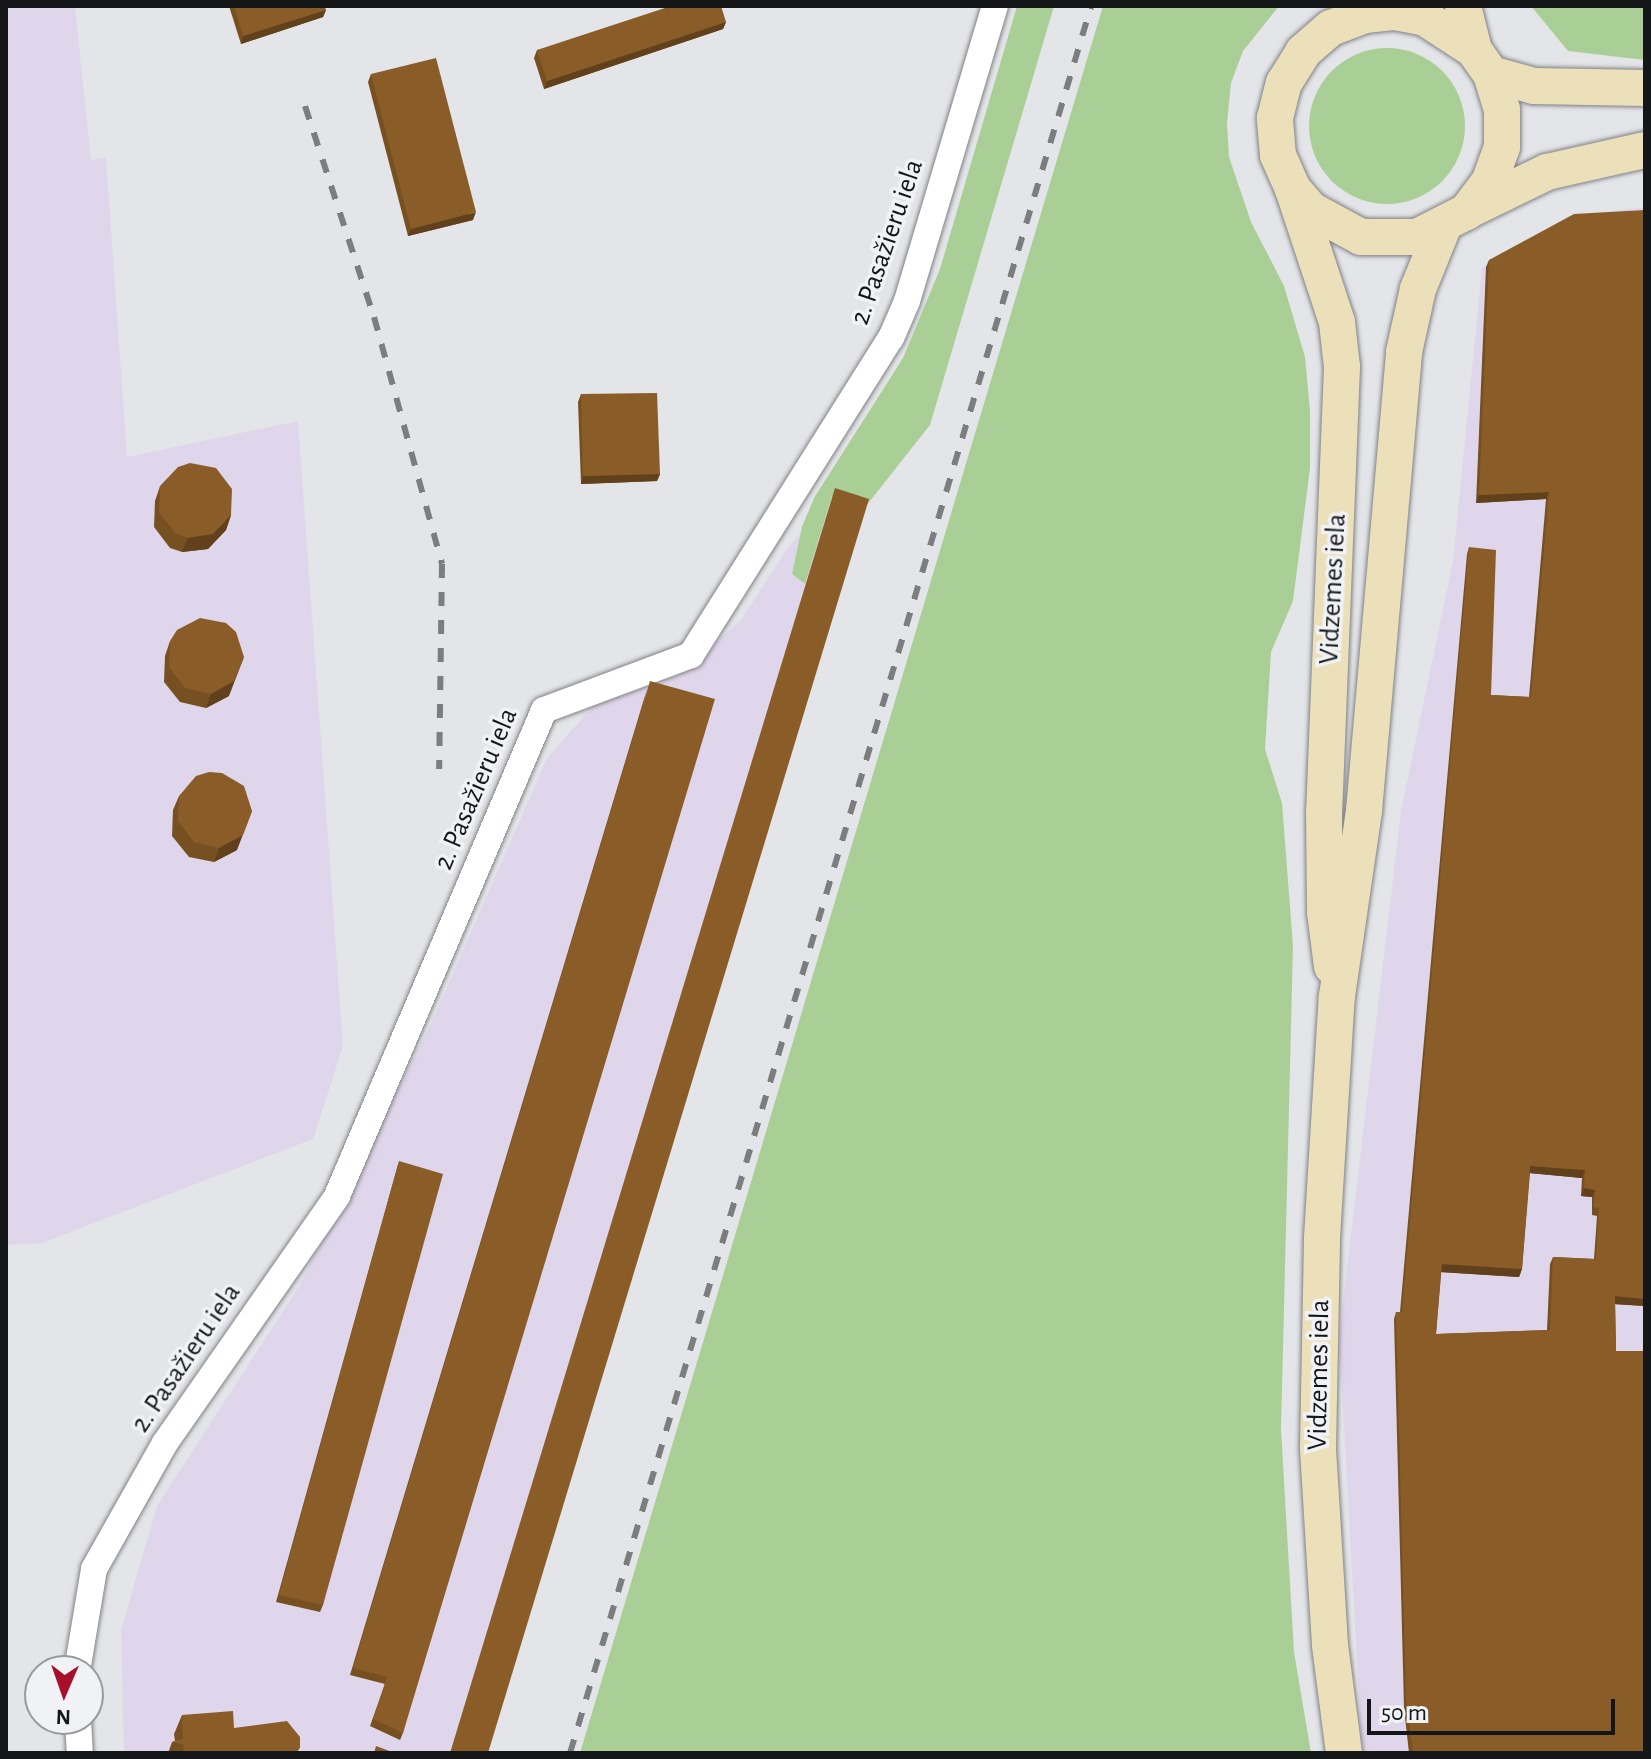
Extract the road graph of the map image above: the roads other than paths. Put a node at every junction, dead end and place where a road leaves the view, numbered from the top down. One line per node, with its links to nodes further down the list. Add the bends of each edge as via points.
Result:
1 (995, 6): 10 (street, 2. Pasažieru iela, via 907,301 891,338 691,655 544,710 337,1196 165,1443 94,1569)
2 (1463, 6): 4 (street, Vidzemes iela)
3 (1367, 10): 4 (street, Vidzemes iela, via 1425,18); 7 (street, Vidzemes iela, via 1331,28 1303,52 1284,83 1275,118 1278,155)
4 (1482, 62): 5 (street, via 1534,86); 8 (street, Vidzemes iela, via 1502,109 1502,147 1489,182)
5 (1645, 88)
6 (1645, 150): 8 (street, via 1547,172)
7 (1293, 189): 8 (street, Vidzemes iela, via 1311,210 1361,237 1403,239); 9 (street, Vidzemes iela, via 1337,322 1342,367 1324,811 1325,912)
8 (1454, 219): 9 (street, Vidzemes iela, via 1418,289 1404,352 1364,811)
9 (1337, 996): 11 (street, Vidzemes iela, via 1322,1238 1318,1448 1322,1548)
10 (80, 1655)
11 (1344, 1753)

